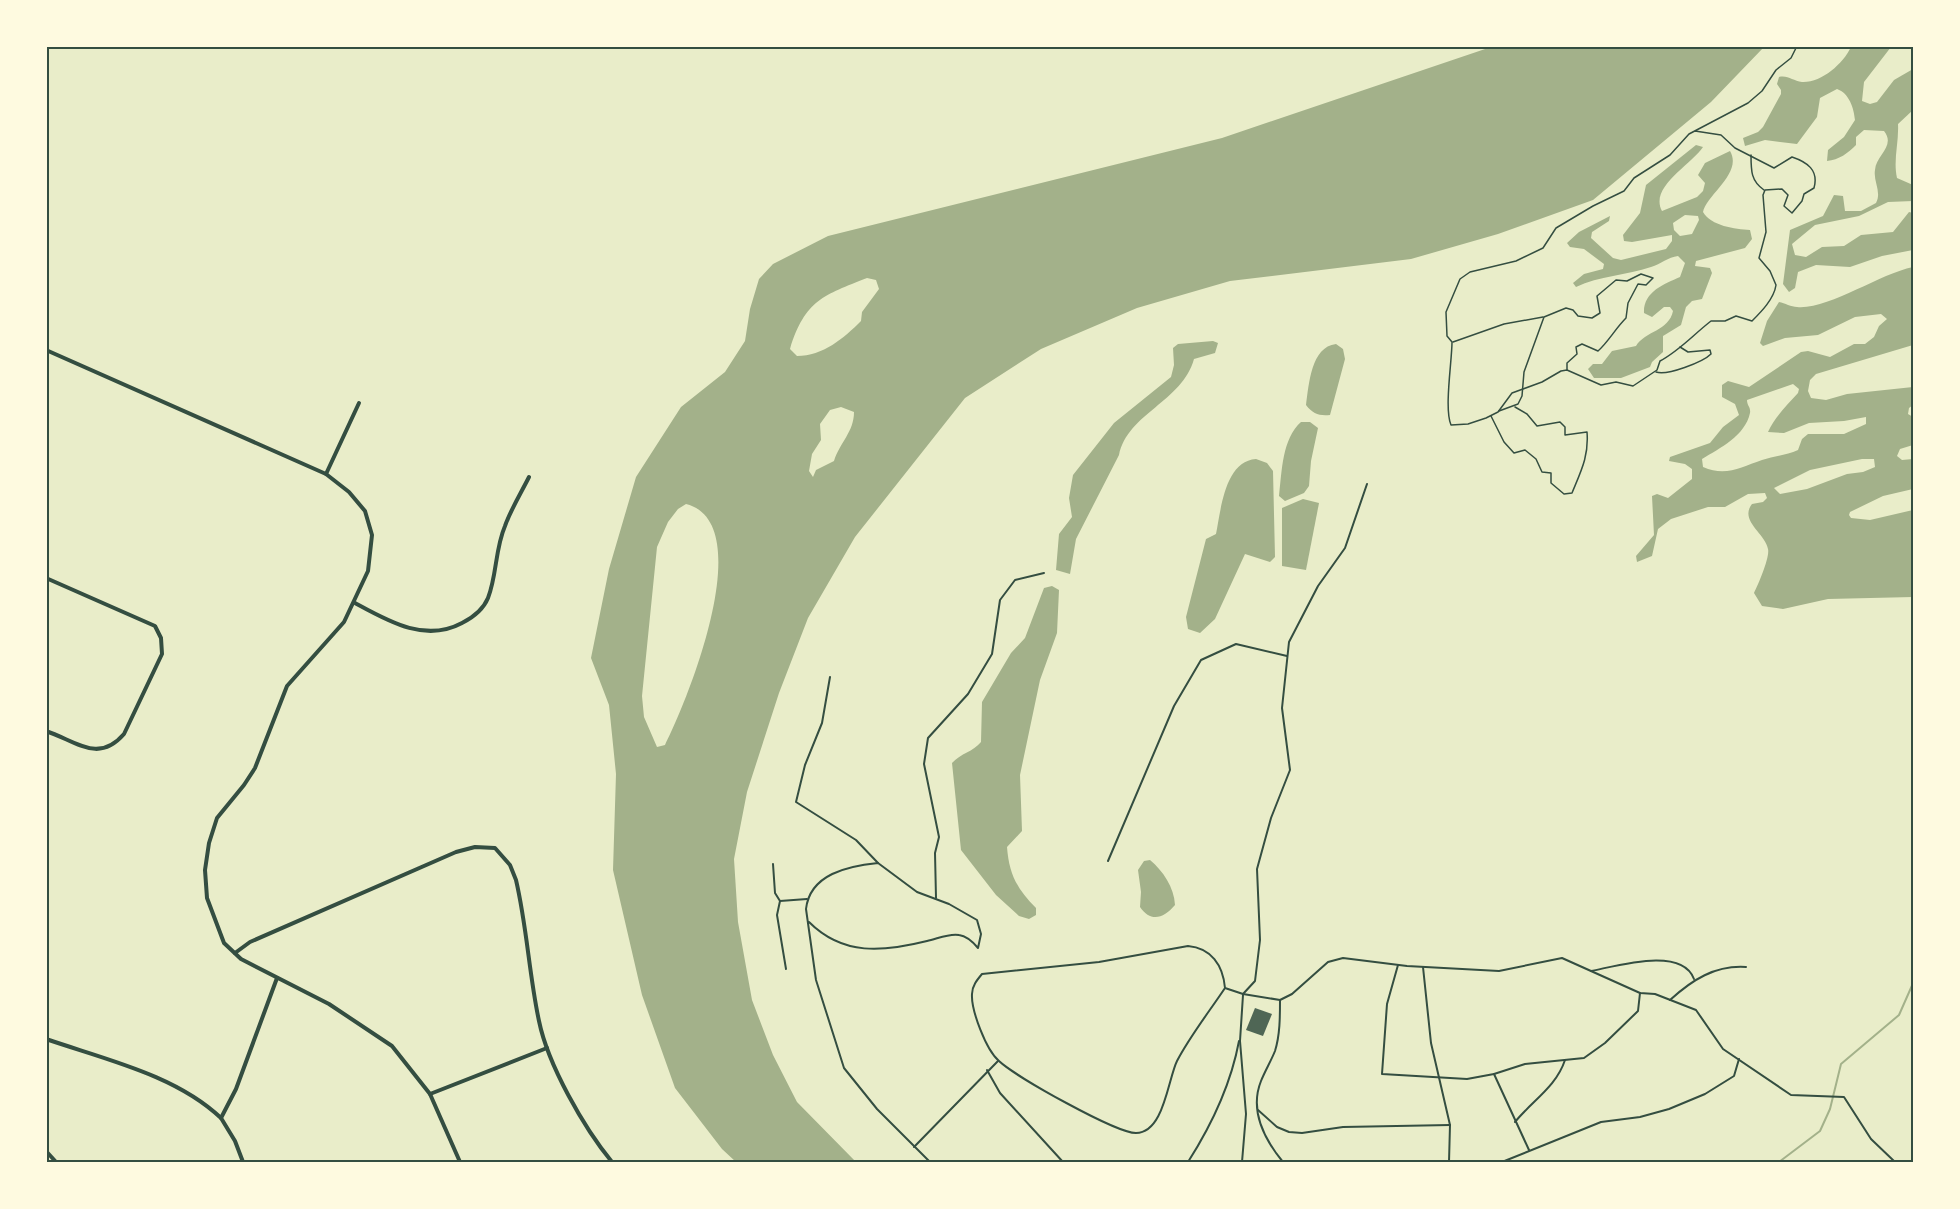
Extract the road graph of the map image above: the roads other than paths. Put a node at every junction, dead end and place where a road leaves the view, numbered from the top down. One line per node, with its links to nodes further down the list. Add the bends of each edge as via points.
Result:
1 (46, 350): 3 (street)
2 (359, 402): 3 (street)
3 (326, 474): 8 (street, via 365,510 372,535 368,571)
4 (529, 477): 8 (street, via 504,526 489,595 478,613 450,630 428,632 398,624)
5 (1367, 484): 9 (lane, via 1345,548 1318,586 1289,642)
6 (1044, 573): 15 (lane, via 1015,580 999,600 992,654 968,694 928,738 924,764 939,837 935,853)
7 (46, 578): 11 (street, via 155,627 161,638 162,654 124,734 114,745 101,750 87,748)
8 (355, 603): 19 (street, via 339,629 287,686 255,768 217,818 205,870 207,898 224,943)
9 (1287, 656): 12 (lane, via 1236,644 1200,660 1174,706); 29 (lane, via 1282,708 1290,770 1257,869 1260,940 1255,981)
10 (830, 677): 13 (lane, via 822,723 805,765 796,802 856,840)
11 (46, 731)
12 (1108, 861)
13 (878, 863): 15 (lane, via 917,892); 16 (lane, via 844,869 827,877)
14 (772, 864): 17 (lane, via 775,893)
15 (936, 898): 18 (lane, via 977,920 981,934 978,948 959,935 900,947 848,947 833,942)
16 (807, 899): 17 (lane); 18 (lane)
17 (780, 901): 23 (lane, via 777,915)
18 (809, 922): 46 (lane, via 816,980 844,1068)
19 (235, 953): 25 (street); 34 (street, via 250,942 456,852 485,846 495,848 510,865 519,895 539,1022)
20 (1398, 965): 21 (lane); 30 (lane, via 1343,958 1328,962); 40 (lane, via 1387,1004 1383,1074)
21 (1423, 967): 24 (lane, via 1499,971 1562,958); 40 (lane, via 1431,1043)
22 (1746, 967): 26 (lane, via 1735,966)
23 (786, 969)
24 (1591, 971): 26 (lane, via 1664,959 1682,965); 28 (lane)
25 (277, 978): 41 (street, via 340,1010 392,1046); 43 (street, via 237,1089)
26 (1694, 979): 31 (lane)
27 (1225, 988): 29 (lane); 37 (lane, via 1177,1062 1163,1108 1150,1128 1137,1133 1037,1088); 37 (lane, via 1220,967 1210,954 1200,947 1188,946 1099,962 982,974 972,993 974,1010)
28 (1640, 993): 31 (lane, via 1655,993); 36 (lane, via 1638,1011 1605,1043 1584,1058)
29 (1243, 994): 30 (lane); 32 (lane)
30 (1280, 1000): 42 (lane, via 1279,1033 1260,1082)
31 (1670, 1000): 35 (lane, via 1696,1010 1723,1049)
32 (1240, 1035): 55 (lane, via 1230,1075 1204,1137); 56 (lane, via 1246,1114)
33 (46, 1039): 43 (street, via 169,1082 198,1098)
34 (547, 1048): 41 (street); 52 (street, via 579,1116)
35 (1739, 1059): 47 (lane, via 1734,1076 1705,1094 1640,1117 1601,1122); 60 (lane, via 1791,1095 1844,1097 1871,1139)
36 (1564, 1060): 39 (lane, via 1525,1064); 44 (lane, via 1550,1088 1531,1102)
37 (998, 1061): 38 (lane)
38 (987, 1070): 46 (lane); 54 (lane, via 1000,1094)
39 (1494, 1074): 40 (lane, via 1467,1079); 44 (lane)
40 (1440, 1076): 45 (lane)
41 (430, 1094): 51 (street)
42 (1258, 1110): 45 (lane, via 1277,1127 1290,1132); 57 (lane, via 1264,1139)
43 (222, 1118): 50 (street)
44 (1515, 1122): 47 (lane)
45 (1450, 1125): 58 (lane)
46 (914, 1147): 53 (lane)
47 (1529, 1150): 59 (lane)
48 (46, 1151): 49 (street)
49 (56, 1162)
50 (243, 1162)
51 (460, 1162)
52 (612, 1162)
53 (930, 1162)
54 (1064, 1162)
55 (1188, 1162)
56 (1242, 1162)
57 (1283, 1162)
58 (1449, 1162)
59 (1502, 1162)
60 (1895, 1162)

